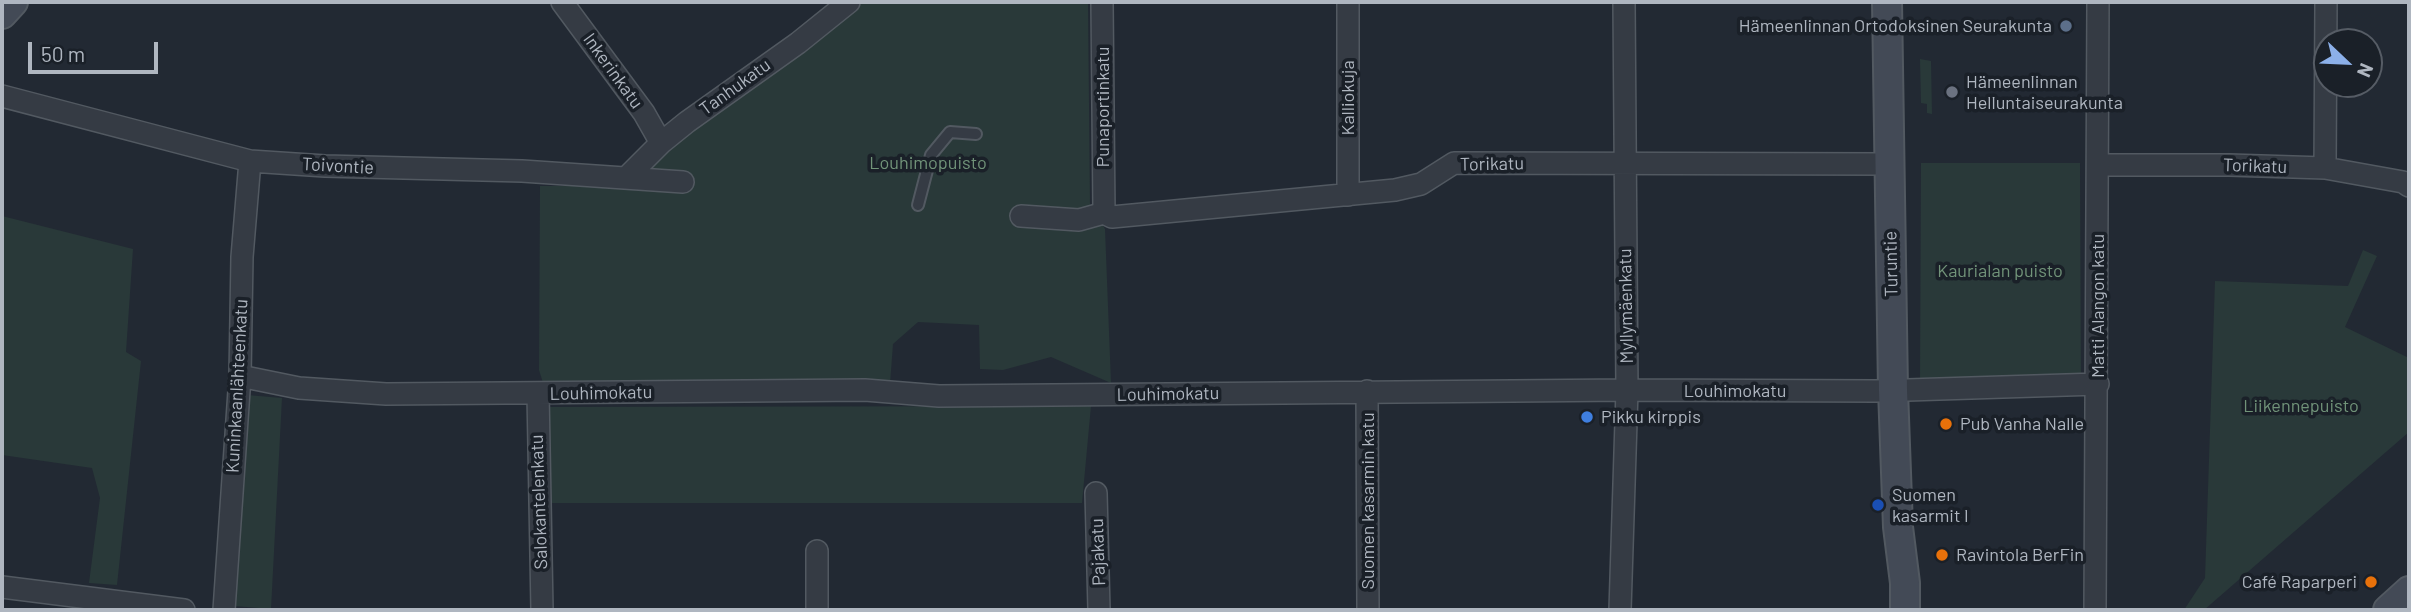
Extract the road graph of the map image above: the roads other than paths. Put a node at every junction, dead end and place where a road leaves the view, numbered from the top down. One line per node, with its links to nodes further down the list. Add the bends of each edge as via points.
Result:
1 (13, 2): 10 (main road)
2 (562, 2): 13 (street, Inkerinkatu)
3 (849, 2): 13 (street, Tanhukatu)
4 (1102, 2): 24 (street, Punaportinkatu)
5 (1348, 2): 22 (street, Kalliokuja)
6 (1624, 2): 15 (street, Myllymäenkatu)
7 (1887, 2): 16 (main road, Turuntie)
8 (2098, 2): 17 (street, Matti Alangon katu)
9 (2326, 2): 18 (street)
10 (2, 14)
11 (2, 96): 14 (street, Toivontie)
12 (976, 134): 23 (lane, via 950,132 931,155)
13 (661, 143): 19 (street, Tanhukatu)
14 (250, 161): 19 (street, Toivontie); 26 (street, Kuninkaanlähteenkatu, via 242,257)
15 (1625, 162): 16 (street, Torikatu); 22 (street, Torikatu, via 1454,163 1421,184); 28 (street, Myllymäenkatu)
16 (1889, 164): 29 (main road, Turuntie)
17 (2098, 164): 18 (street, Torikatu); 27 (street, Matti Alangon katu)
18 (2325, 169): 20 (street, Torikatu)
19 (627, 177): 21 (street, Toivontie)
20 (2407, 179)
21 (683, 182)
22 (1348, 195): 24 (street, Torikatu, via 1112,217)
23 (918, 205)
24 (1104, 213): 25 (street, Torikatu, via 1079,220)
25 (1021, 216)
26 (240, 376): 31 (street, Louhimokatu, via 299,388 386,394); 38 (street, Kuninkaanlähteenkatu)
27 (2098, 384): 29 (street, Louhimokatu); 46 (street, Matti Alangon katu)
28 (1627, 390): 29 (street, Louhimokatu); 30 (street, Louhimokatu); 43 (street, Myllymäenkatu)
29 (1893, 390): 33 (main road, Turuntie)
30 (1367, 391): 31 (street, Louhimokatu, via 939,396 865,390); 42 (street, Suomen kasarmin katu)
31 (538, 393): 39 (street, Salokantelenkatu)
32 (1096, 494): 41 (street, Pajakatu)
33 (1898, 527): 44 (main road, Turuntie, via 1890,568); 45 (main road, Turuntie)
34 (817, 551): 40 (street)
35 (2, 587): 37 (street)
36 (2409, 591): 47 (main road)
37 (184, 610)
38 (224, 610)
39 (542, 610)
40 (817, 610)
41 (1100, 610)
42 (1368, 610)
43 (1620, 610)
44 (1891, 610)
45 (1905, 610)
46 (2095, 610)
47 (2388, 610)

